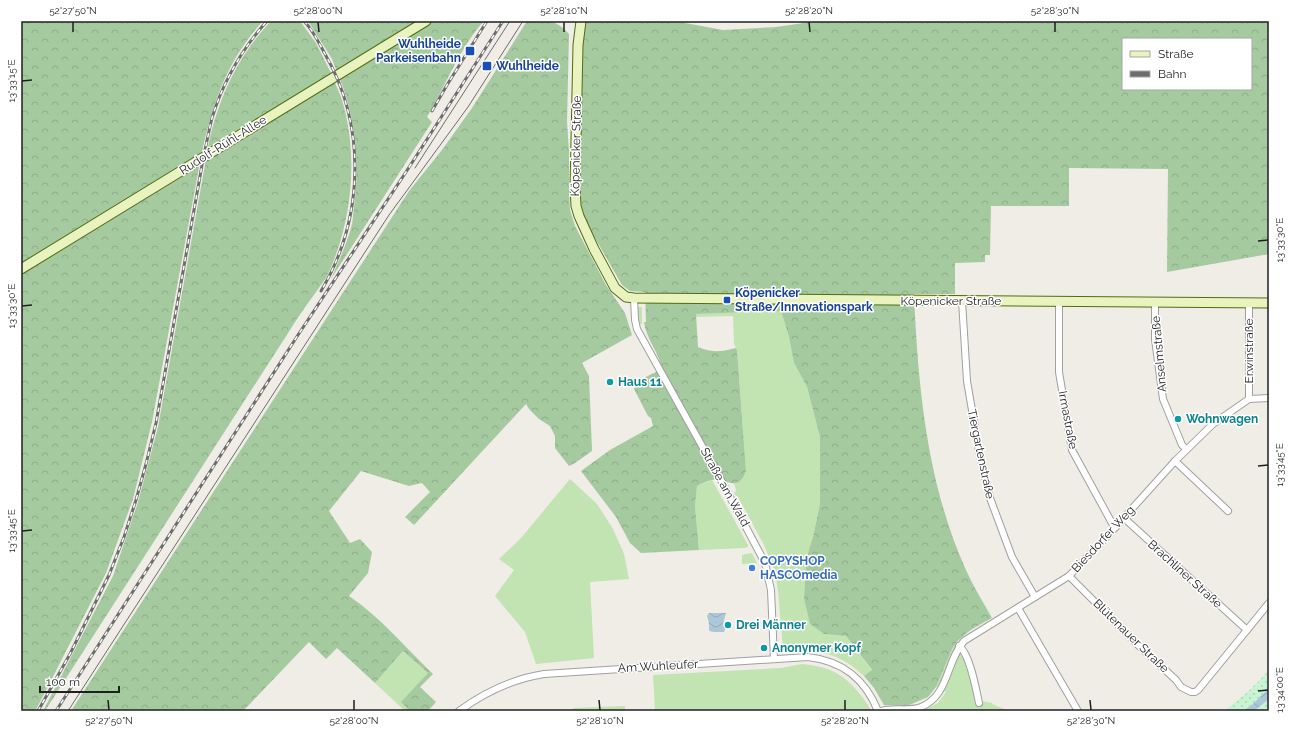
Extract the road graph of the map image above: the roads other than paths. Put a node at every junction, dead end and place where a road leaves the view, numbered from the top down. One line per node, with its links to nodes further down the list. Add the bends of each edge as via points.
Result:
1 (426, 21): 3 (main road, Rudolf-Rühl-Allee)
2 (581, 21): 4 (main road, Köpenicker Straße, via 578,46 576,206 582,225 615,288 626,297)
3 (21, 269)
4 (634, 298): 5 (main road, Köpenicker Straße); 23 (street, Straße am Wald, via 636,326 765,563 771,590)
5 (962, 301): 6 (main road, Köpenicker Straße); 18 (street, Tiergartenstraße, via 967,381 976,438 989,492 1012,557)
6 (1059, 301): 7 (main road, Köpenicker Straße); 16 (street, Irmastraße, via 1058,372 1072,450)
7 (1155, 302): 8 (main road, Köpenicker Straße); 12 (street, Anselmstraße, via 1155,339 1163,399)
8 (1249, 302): 9 (main road, Köpenicker Straße); 11 (street, Erwinstraße)
9 (1269, 303)
10 (1269, 398): 11 (street)
11 (1249, 399): 12 (street, Biesdorfer Weg, via 1213,424)
12 (1186, 449): 13 (street, Biesdorfer Weg)
13 (1175, 461): 14 (street); 15 (street, Biesdorfer Weg)
14 (1228, 511)
15 (1124, 518): 16 (street, Biesdorfer Weg); 21 (street, Brachliner Straße)
16 (1116, 527): 17 (street, Biesdorfer Weg)
17 (1069, 576): 18 (street, Biesdorfer Weg); 21 (street, Blütenauer Straße, via 1181,687 1191,692 1198,690)
18 (1035, 597): 20 (street, Biesdorfer Weg)
19 (1269, 603): 21 (street)
20 (1018, 608): 22 (street, Biesdorfer Weg); 28 (street)
21 (1247, 630)
22 (959, 646): 24 (street, via 969,663); 27 (street, Biesdorfer Weg, via 943,686 931,702 910,709 893,708)
23 (774, 659): 25 (street, Am Wuhleufer, via 553,672 498,687); 26 (street, Am Wuhleufer, via 808,657 842,667 859,680)
24 (979, 703)
25 (459, 711)
26 (878, 711)
27 (881, 711)
28 (1078, 711)

